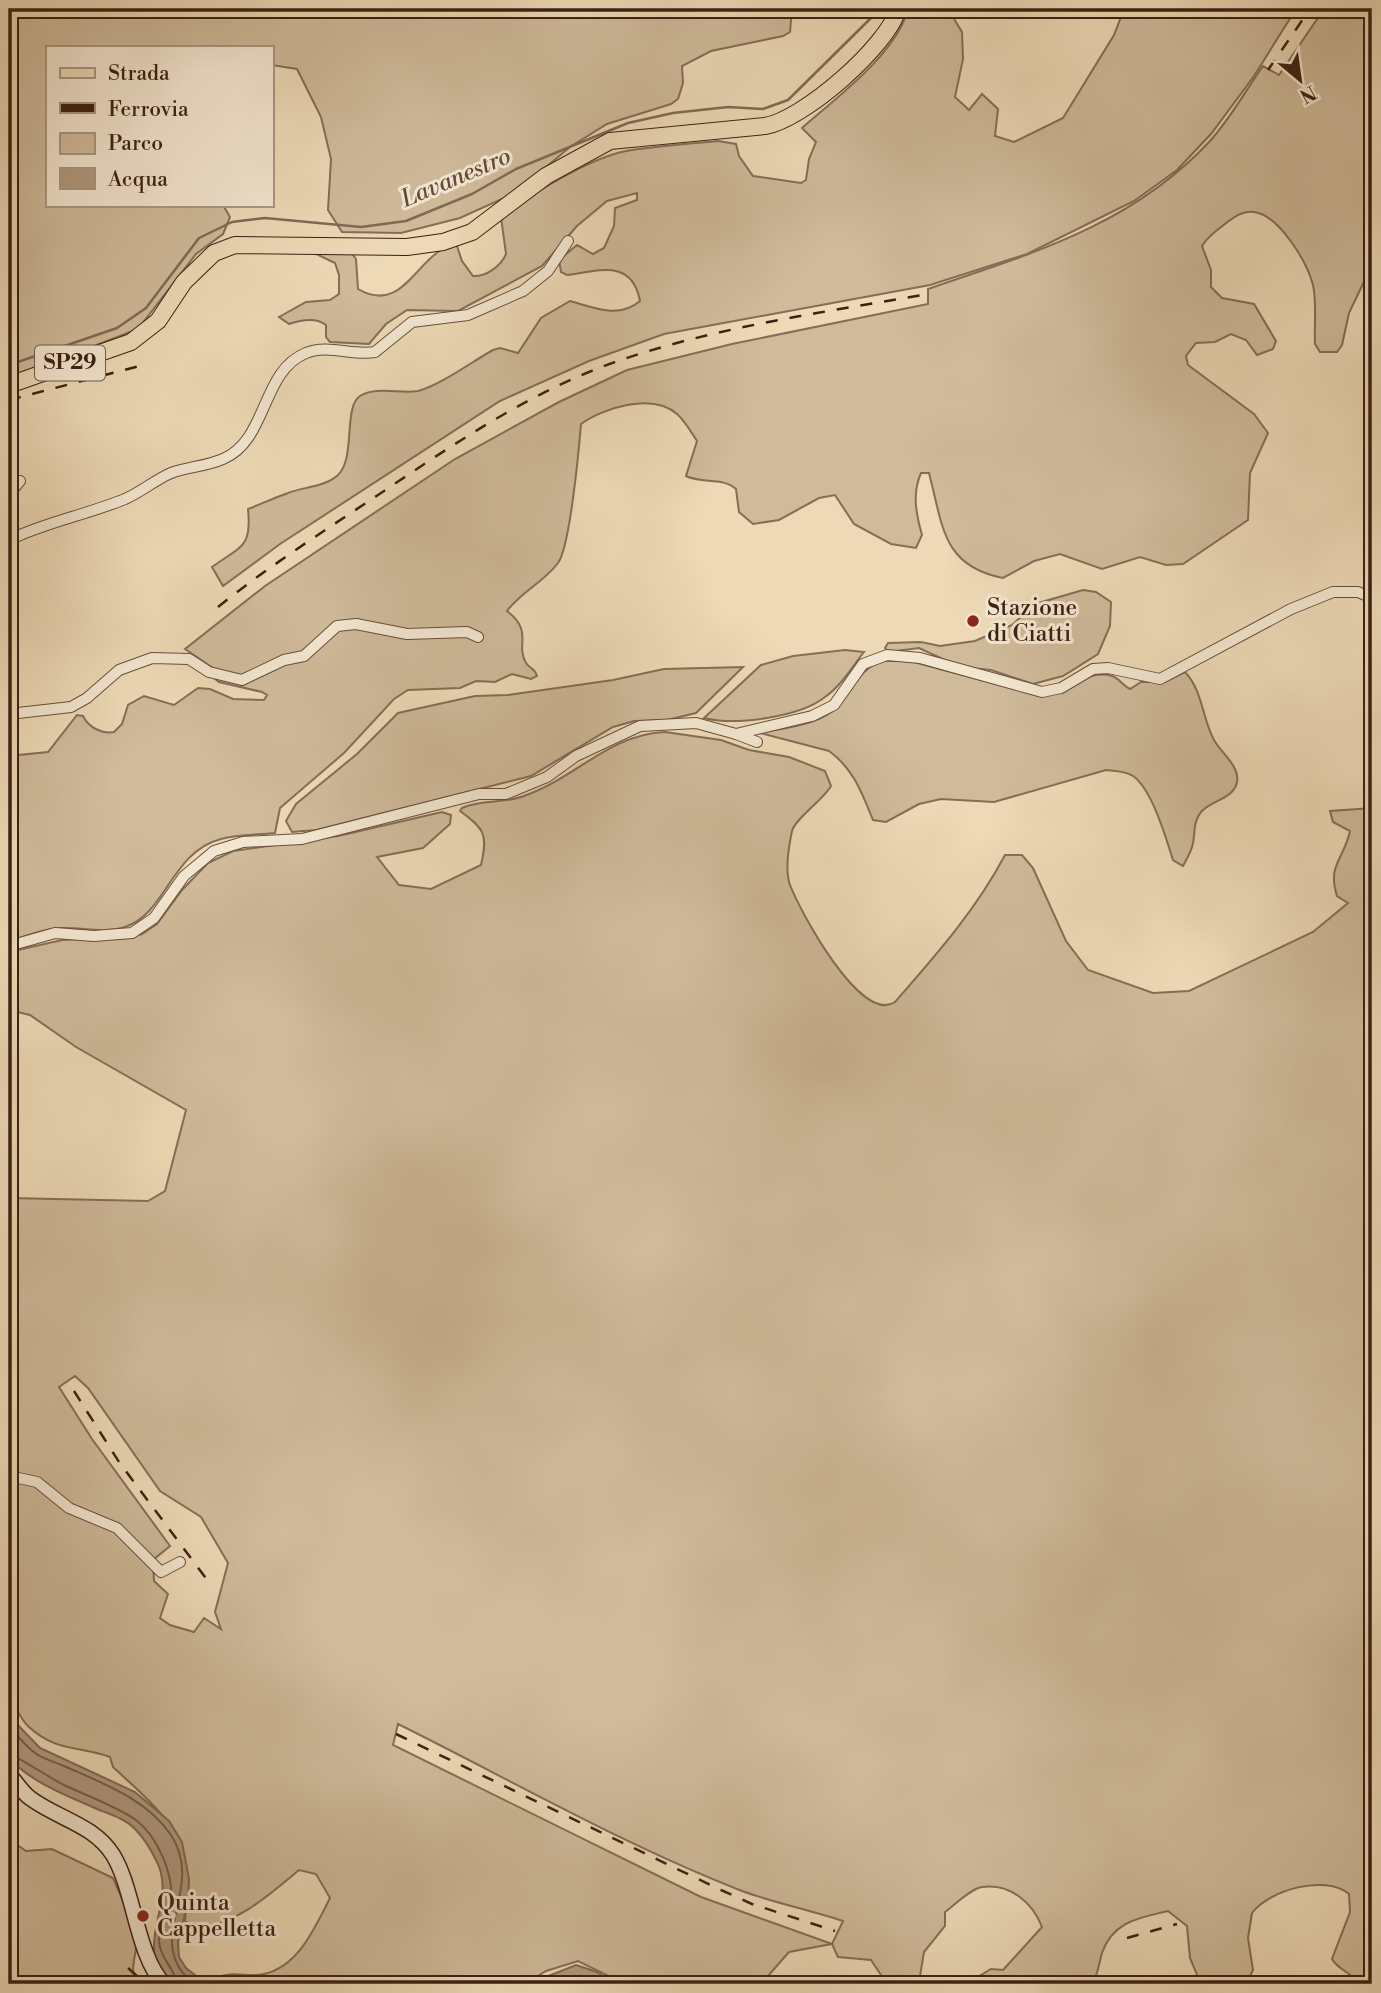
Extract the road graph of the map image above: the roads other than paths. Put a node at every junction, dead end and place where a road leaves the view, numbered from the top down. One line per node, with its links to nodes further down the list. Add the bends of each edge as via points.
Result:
1 (898, 9): 3 (main road, SP29, via 891,26 850,72 789,120 610,142 546,176 472,232 443,242 407,247 235,244 223,248 184,282 158,321 131,342)
2 (568, 241): 6 (street, via 541,278 488,307 463,316 412,322 375,352 307,352 287,365 255,427 239,449 222,460 169,474 122,500)
3 (9, 385)
4 (20, 481): 5 (street)
5 (9, 494)
6 (9, 540)
7 (1372, 598): 10 (street, via 1358,592 1333,592 1291,609 1160,679 1093,669 1053,692 920,658 887,655 863,664 834,705 822,712)
8 (478, 637): 9 (street, via 467,632 407,634 356,624 337,626 303,656 242,680 209,672 189,659 152,658 119,670 71,707)
9 (9, 714)
10 (736, 734): 11 (street); 12 (street, via 696,723 640,726 506,794 479,794 302,839 243,842 214,851 184,876 154,918 132,933 55,933)
11 (757, 742)
12 (9, 946)
13 (9, 1476): 14 (street, via 37,1482 69,1508 117,1528 161,1572)
14 (180, 1562)
15 (9, 1774): 16 (main road, via 30,1798 82,1826 115,1857 147,1952)
16 (164, 1984)

